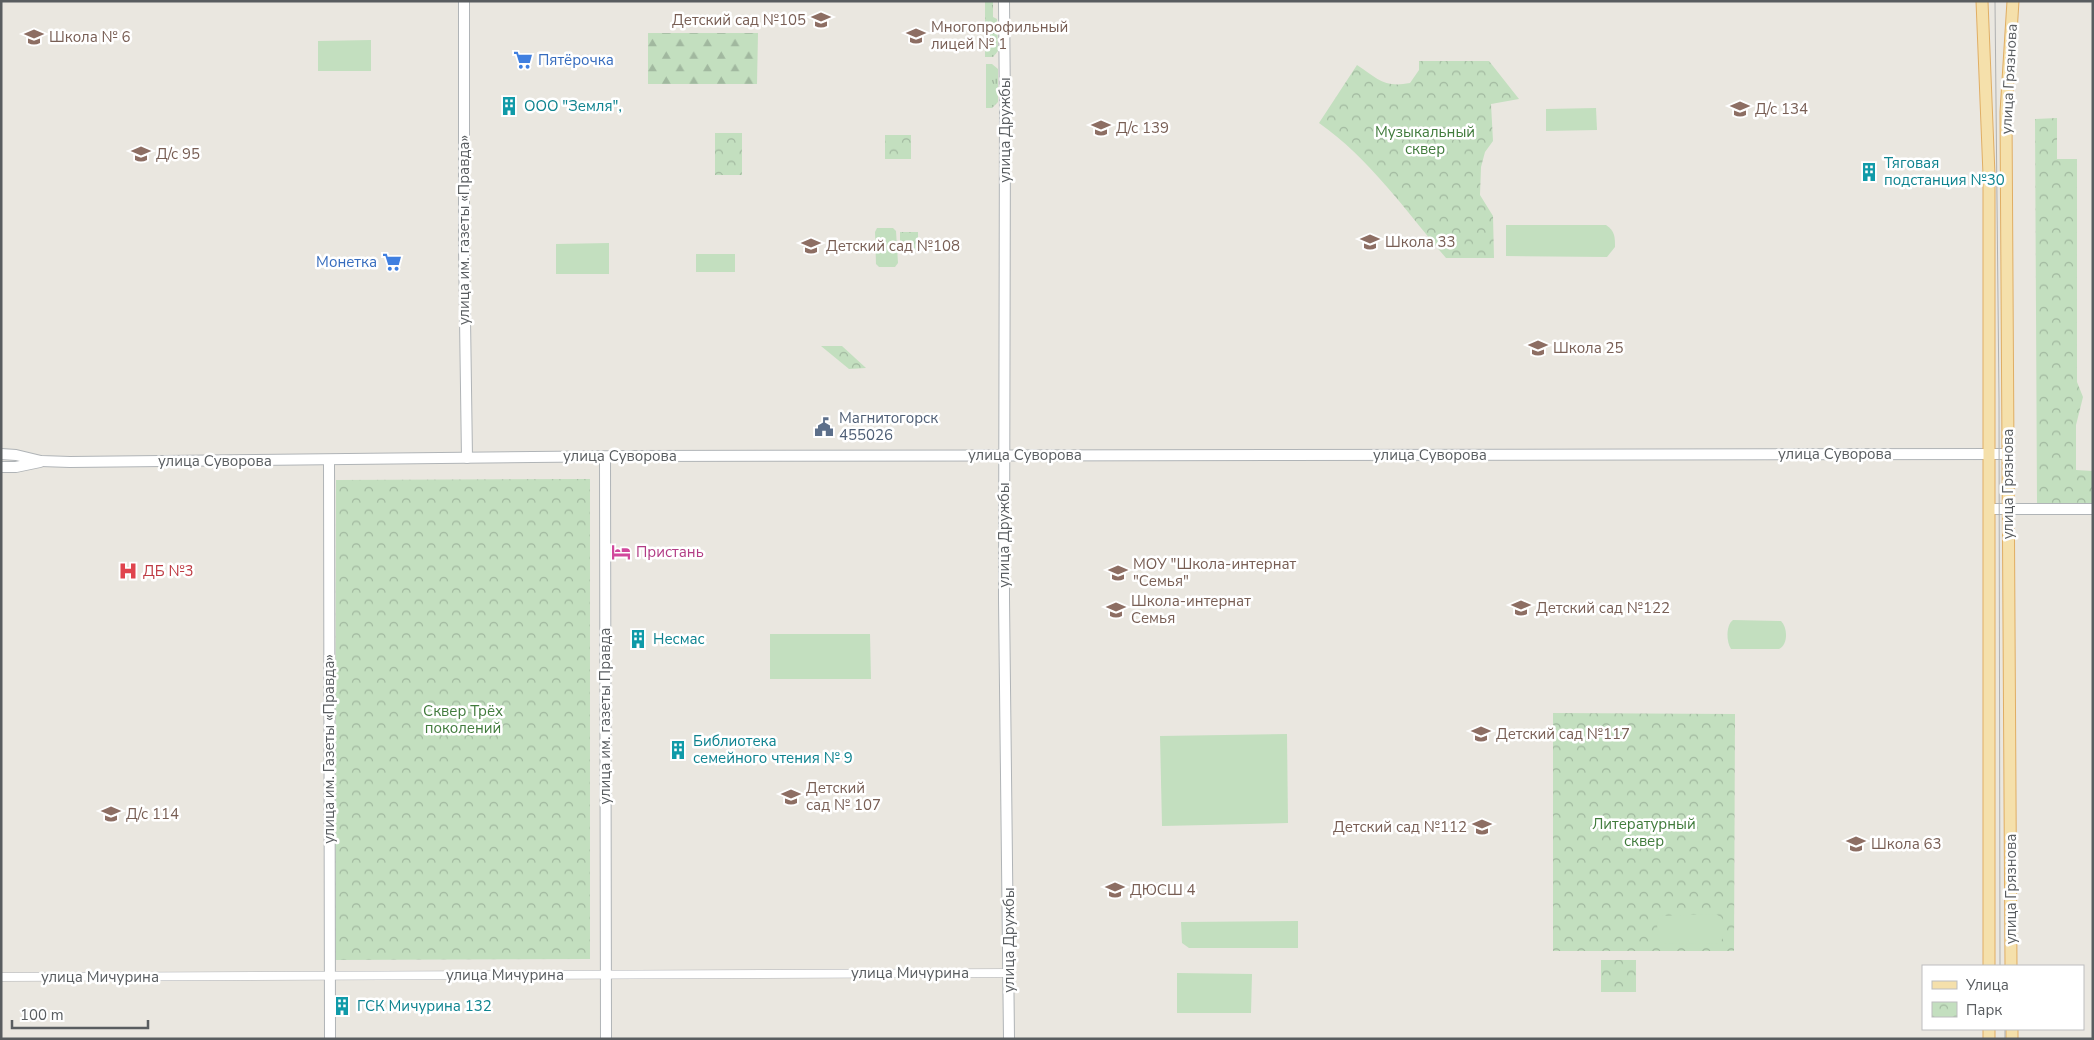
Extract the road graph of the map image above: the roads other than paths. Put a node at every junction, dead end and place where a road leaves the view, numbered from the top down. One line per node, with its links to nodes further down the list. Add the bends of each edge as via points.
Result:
1 (464, 1): 10 (street, улица им. газеты «Правда»)
2 (1004, 1): 8 (street, улица Дружбы)
3 (1982, 1): 6 (main road, улица Грязнова, via 1989,175)
4 (2014, 3): 7 (main road, улица Грязнова, via 2006,112)
5 (1, 454): 12 (street, улица Суворова)
6 (1989, 454): 7 (street, улица Суворова); 8 (street, улица Суворова); 14 (main road, улица Грязнова)
7 (2008, 454): 15 (main road, улица Грязнова)
8 (1004, 455): 9 (street, улица Суворова); 19 (street, улица Дружбы)
9 (605, 457): 10 (street, улица Суворова); 20 (street, улица им. газеты Правда)
10 (467, 458): 11 (street, улица Суворова)
11 (329, 460): 12 (street, улица Суворова); 22 (street, улица им. Газеты «Правда»)
12 (41, 462): 13 (street, улица Суворова, via 16,468)
13 (1, 467)
14 (1989, 509): 15 (street); 17 (main road, улица Грязнова)
15 (2009, 509): 16 (street); 18 (main road, улица Грязнова)
16 (2093, 509)
17 (1989, 965)
18 (2011, 965)
19 (1009, 973): 20 (street, улица Мичурина); 25 (street, улица Дружбы)
20 (607, 975): 22 (street, улица Мичурина); 24 (street)
21 (1, 977): 22 (street, улица Мичурина)
22 (331, 977): 23 (street, улица им. Газеты «Правда»)
23 (330, 1039)
24 (606, 1039)
25 (1009, 1039)

